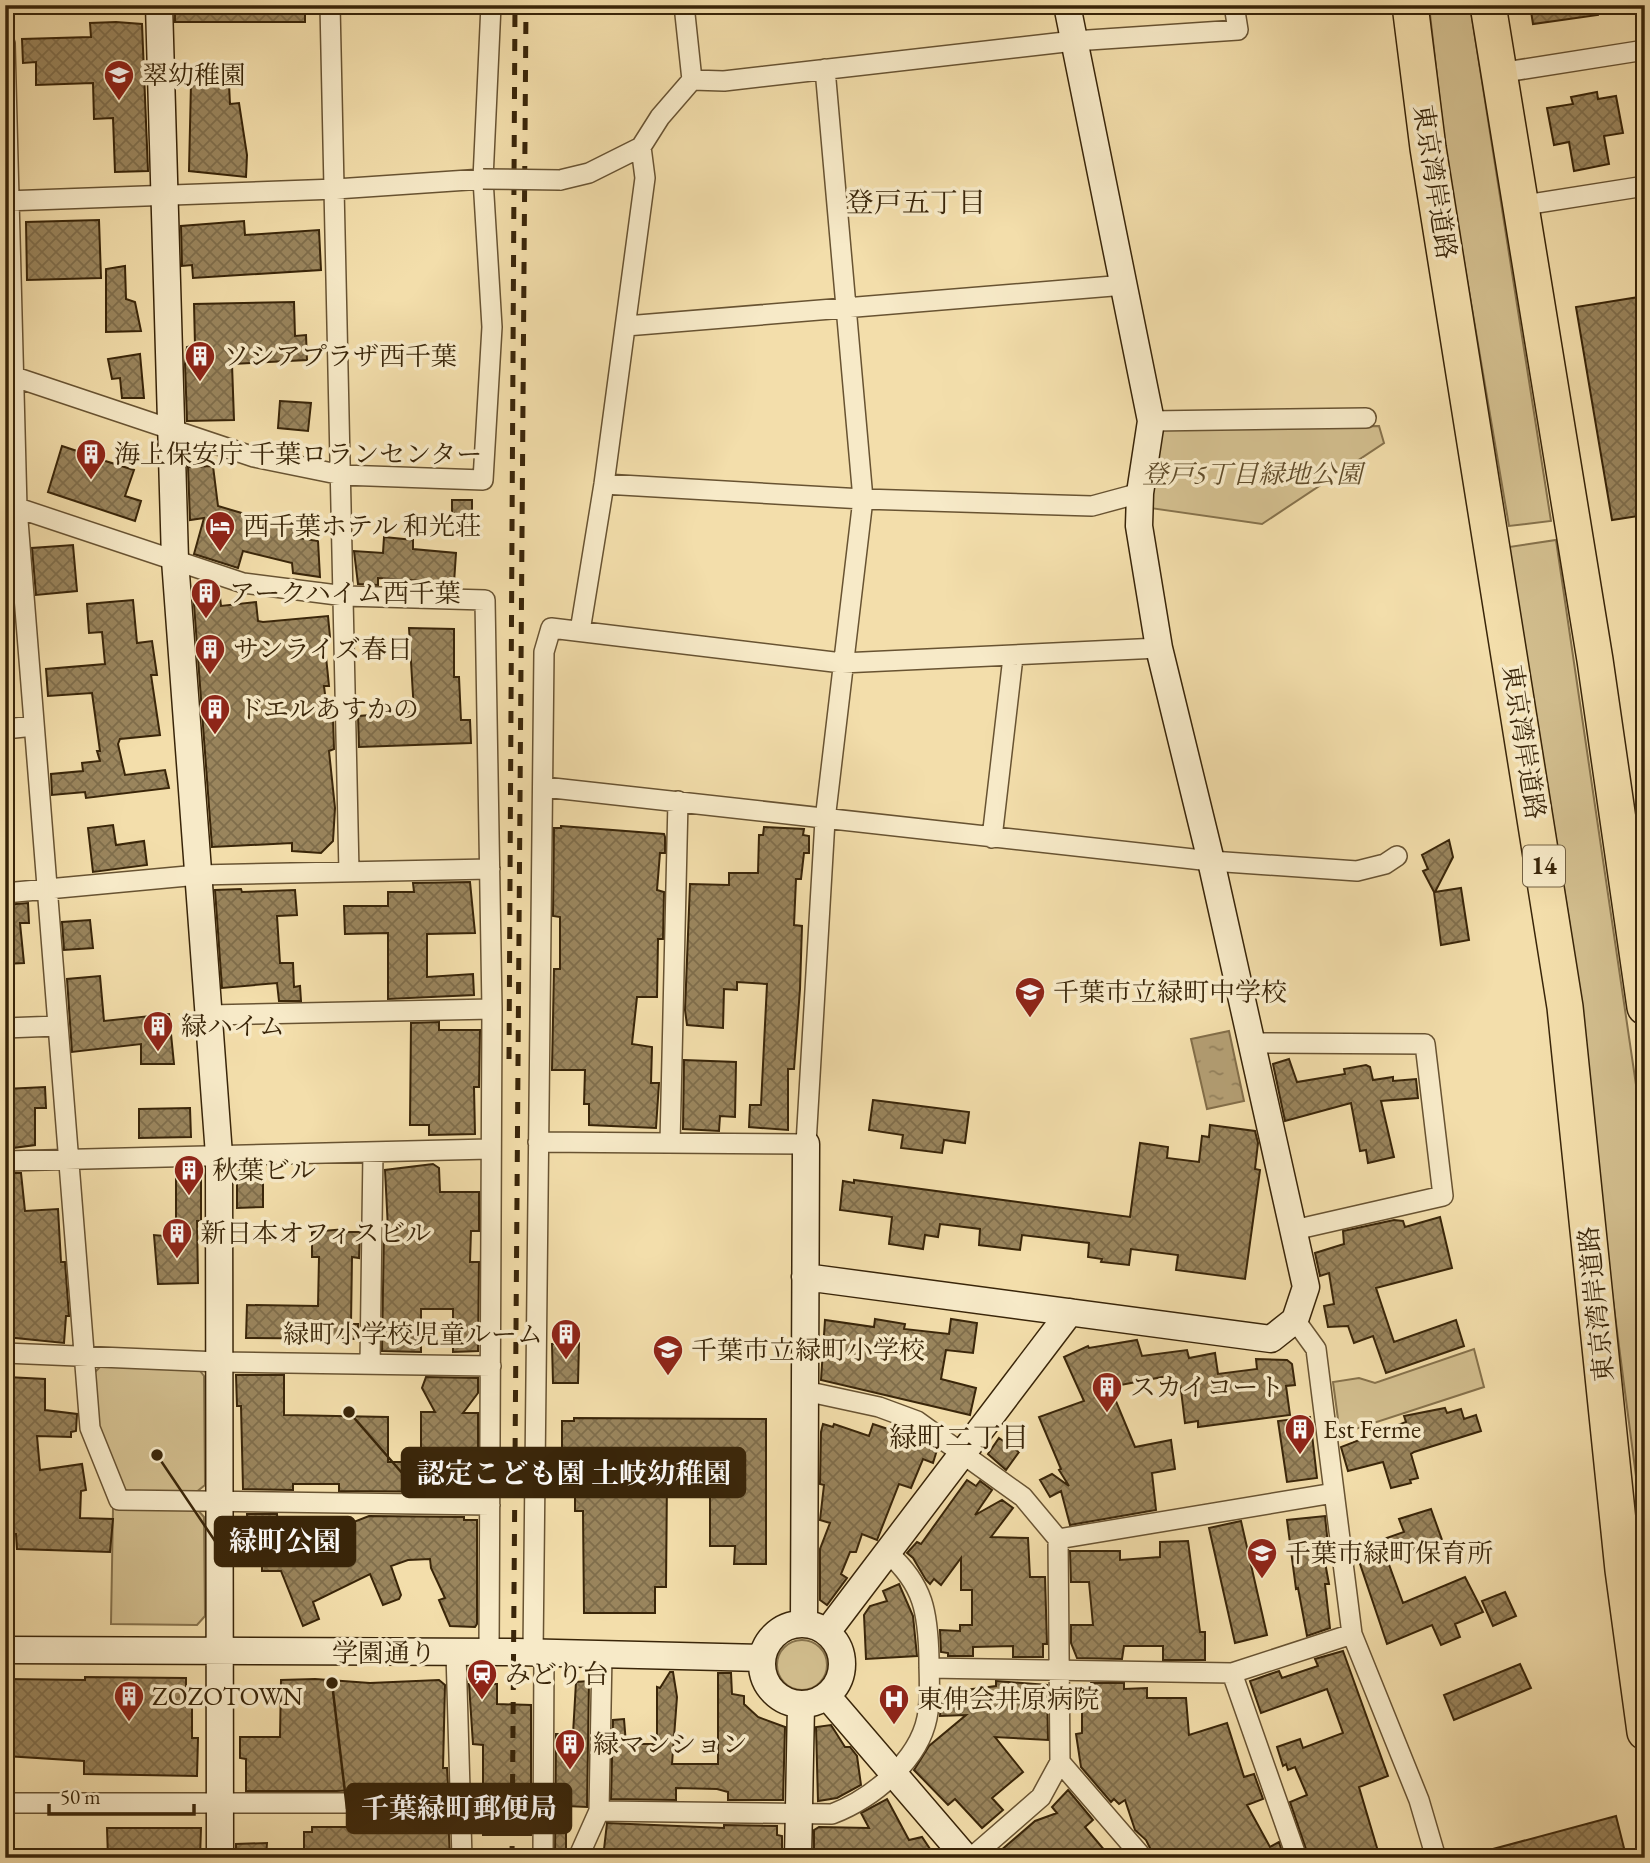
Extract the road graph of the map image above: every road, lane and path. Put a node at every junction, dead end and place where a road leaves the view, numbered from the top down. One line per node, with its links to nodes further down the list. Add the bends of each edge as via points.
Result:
1 (159, 5): 19 (street)
2 (330, 5): 18 (street)
3 (491, 5): 16 (street)
4 (684, 5): 14 (street)
5 (1068, 5): 9 (street)
6 (1234, 5): 9 (street, via 1238,30)
7 (1410, 5): 98 (highway, 東京湾岸道路 / 14, via 1428,148 1565,1007 1623,1570)
8 (1488, 5): 13 (highway)
9 (1074, 41): 12 (street); 22 (street)
10 (5, 44): 20 (street)
11 (1645, 50): 13 (street)
12 (825, 69): 14 (street, via 723,81); 23 (street)
13 (1499, 73): 21 (highway)
14 (692, 80): 15 (street)
15 (641, 146): 16 (street, bridge, via 589,173 560,180); 24 (street, via 645,178)
16 (483, 179): 18 (street); 29 (street, via 492,327 483,480)
17 (1645, 186): 21 (street)
18 (336, 189): 19 (street); 29 (street)
19 (165, 196): 20 (street); 28 (street)
20 (7, 201): 25 (street)
21 (1519, 206): 54 (highway, via 1595,660)
22 (1125, 285): 23 (street); 27 (street)
23 (847, 308): 24 (street); 32 (street)
24 (626, 326): 30 (street)
25 (11, 376): 28 (street); 33 (street)
26 (1366, 418): 27 (street)
27 (1151, 421): 31 (street)
28 (171, 429): 29 (street, via 254,457); 34 (street)
29 (342, 475): 36 (street)
30 (604, 484): 32 (street); 37 (street)
31 (1140, 493): 32 (street, via 1092,506); 38 (street, via 1139,526)
32 (863, 499): 40 (street)
33 (11, 506): 34 (street); 35 (street)
34 (175, 561): 36 (street, via 243,583); 51 (street)
35 (14, 590): 41 (street)
36 (345, 596): 49 (street, via 485,600); 50 (street)
37 (580, 631): 40 (street); 43 (street, via 551,628 544,652)
38 (1159, 648): 39 (street); 48 (street)
39 (1013, 657): 40 (street); 46 (street)
40 (842, 663): 45 (street)
41 (34, 726): 42 (street); 52 (street)
42 (5, 729)
43 (544, 787): 44 (street); 60 (street)
44 (678, 801): 45 (street); 61 (street)
45 (825, 820): 46 (street); 62 (street)
46 (992, 838): 48 (street)
47 (1397, 856): 48 (street, via 1357,871)
48 (1211, 861): 59 (street)
49 (490, 869): 50 (street); 55 (street)
50 (349, 872): 51 (street)
51 (198, 875): 52 (street); 56 (street)
52 (46, 889): 53 (street); 57 (street)
53 (5, 892)
54 (1645, 1007)
55 (492, 1009): 56 (street); 63 (street)
56 (209, 1015): 65 (street)
57 (57, 1026): 58 (street); 66 (street)
58 (5, 1028)
59 (1252, 1043): 68 (street); 68 (street, via 1425,1044 1443,1196)
60 (538, 1142): 61 (street); 90 (street)
61 (670, 1143): 62 (street)
62 (806, 1144): 69 (street)
63 (489, 1149): 64 (street); 76 (street)
64 (373, 1152): 65 (street); 75 (street)
65 (219, 1155): 66 (street); 74 (street)
66 (70, 1159): 67 (street); 73 (street)
67 (5, 1161)
68 (1294, 1230): 71 (street, via 1306,1287)
69 (805, 1277): 70 (street); 77 (street)
70 (1070, 1312): 71 (street, via 1271,1339); 78 (street)
71 (1295, 1320): 79 (street, via 1316,1349)
72 (5, 1353): 73 (street)
73 (83, 1357): 74 (street); 80 (street, via 90,1428 119,1500)
74 (219, 1362): 75 (street); 80 (street)
75 (370, 1364): 76 (street)
76 (491, 1366): 81 (street)
77 (805, 1391): 78 (street, via 879,1407 917,1421); 84 (street)
78 (963, 1454): 82 (street, via 1023,1497); 83 (street)
79 (1334, 1493): 82 (street); 85 (street)
80 (220, 1502): 81 (street); 87 (street)
81 (489, 1504): 89 (street)
82 (1058, 1539): 94 (street)
83 (888, 1553): 84 (street); 93 (street, via 917,1586 925,1606)
84 (816, 1627): 92 (street, via 783,1629 773,1636); 96 (street, via 841,1651 841,1676)
85 (1352, 1634): 95 (street); 115 (street, via 1419,1800)
86 (5, 1650): 87 (street, 学園通り)
87 (220, 1652): 88 (street, 学園通り); 101 (street)
88 (456, 1653): 89 (street, 学園通り); 103 (street)
89 (489, 1653): 90 (street, 学園通り)
90 (538, 1653): 91 (street, 学園通り); 108 (street)
91 (602, 1654): 92 (street, 学園通り); 104 (street)
92 (762, 1658): 97 (street, via 762,1672 776,1695)
93 (929, 1668): 94 (street); 100 (street, via 928,1717)
94 (1061, 1671): 95 (street); 99 (street)
95 (1232, 1673): 114 (street)
96 (827, 1696): 97 (street); 100 (street)
97 (801, 1704): 105 (street)
98 (1645, 1732)
99 (1060, 1762): 112 (street, via 1041,1797); 113 (street)
100 (894, 1773): 105 (street, via 852,1806 832,1814); 111 (street)
101 (220, 1801): 102 (street); 103 (street); 106 (street)
102 (5, 1803)
103 (460, 1803): 107 (street)
104 (599, 1811): 105 (street); 109 (street)
105 (799, 1815): 110 (street)
106 (220, 1858)
107 (462, 1858)
108 (543, 1858)
109 (578, 1858)
110 (798, 1858)
111 (966, 1858)
112 (971, 1858)
113 (1143, 1858)
114 (1297, 1858)
115 (1436, 1858)

